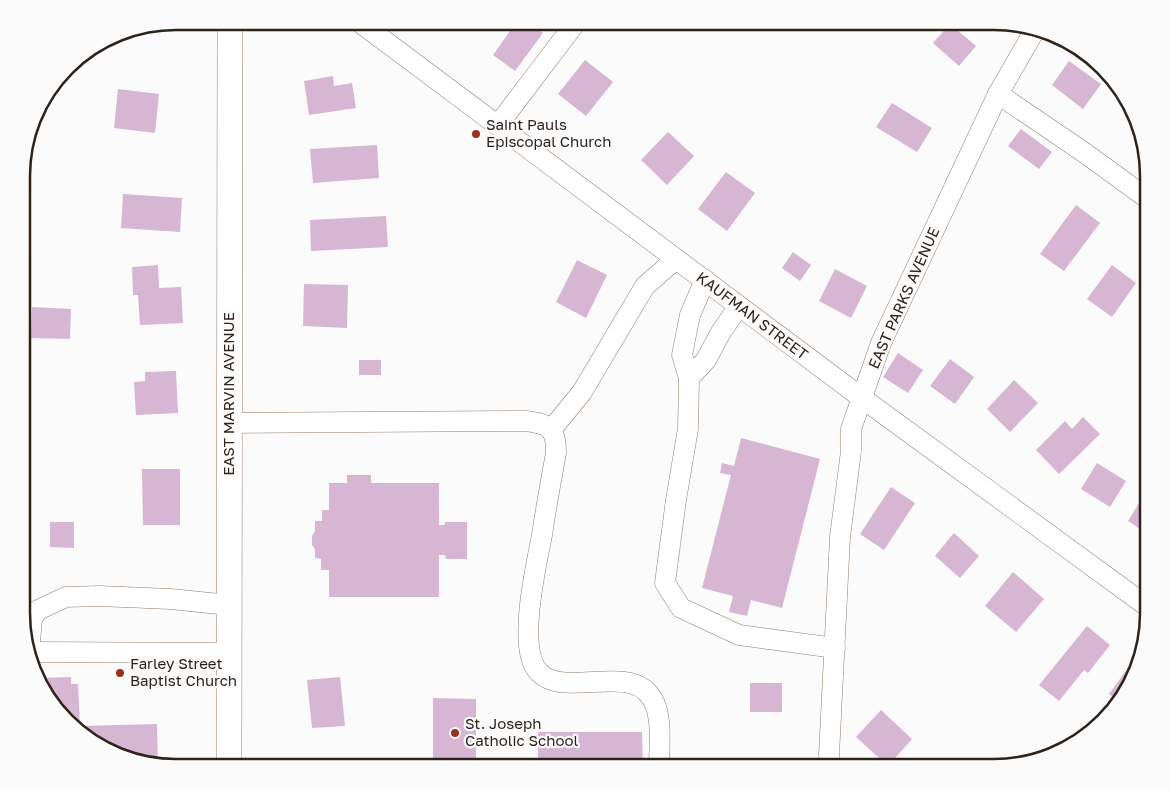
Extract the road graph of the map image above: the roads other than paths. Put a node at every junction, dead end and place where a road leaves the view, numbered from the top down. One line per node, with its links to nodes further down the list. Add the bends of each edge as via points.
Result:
1 (230, 30): 13 (main road, EAST MARVIN AVENUE)
2 (370, 30): 6 (street, KAUFMAN STREET)
3 (570, 30): 6 (street)
4 (1032, 35): 5 (street, EAST PARKS AVENUE)
5 (998, 94): 7 (street); 12 (street, EAST PARKS AVENUE, via 881,343)
6 (498, 125): 8 (street, KAUFMAN STREET)
7 (1140, 193)
8 (676, 259): 9 (street, KAUFMAN STREET); 14 (street, via 644,286 582,392)
9 (704, 280): 10 (street, KAUFMAN STREET); 11 (street, via 690,315 682,355)
10 (740, 306): 11 (street, via 706,360); 12 (street, KAUFMAN STREET)
11 (689, 378): 18 (street, via 688,429 665,583 680,608 739,635)
12 (862, 398): 15 (street, KAUFMAN STREET); 18 (street, EAST PARKS AVENUE, via 851,429 840,537)
13 (228, 423): 14 (street, via 526,421 543,424); 16 (main road, EAST MARVIN AVENUE)
14 (551, 430): 22 (street, via 556,439 556,453 530,604 532,657 541,674 550,679 636,683 644,688 652,697 658,719)
15 (1140, 601)
16 (229, 605): 17 (street, via 162,599 66,597 36,611); 20 (main road, EAST MARVIN AVENUE)
17 (31, 631)
18 (835, 648): 23 (street, EAST PARKS AVENUE)
19 (35, 651): 20 (street)
20 (229, 653): 21 (main road, EAST MARVIN AVENUE)
21 (229, 759)
22 (658, 759)
23 (830, 759)

